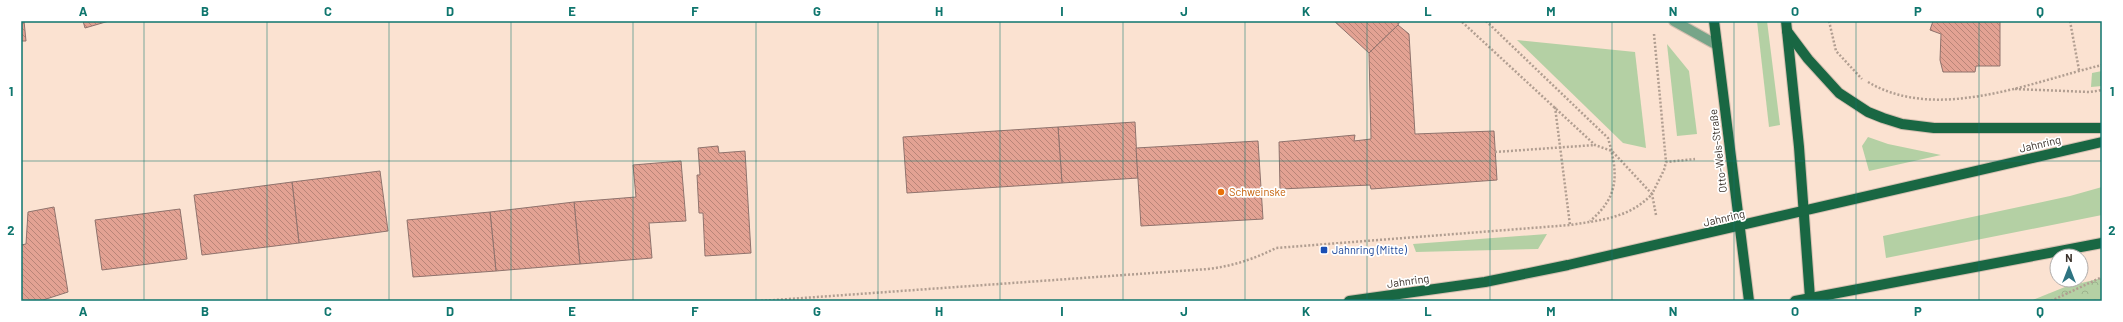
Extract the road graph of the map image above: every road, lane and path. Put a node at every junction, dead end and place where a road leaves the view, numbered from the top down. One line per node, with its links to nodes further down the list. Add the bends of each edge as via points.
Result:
1 (1461, 21): 14 (path)
2 (1486, 21): 19 (path, via 1608,138)
3 (1674, 21): 9 (street)
4 (1714, 21): 9 (main road, Otto-Wels-Straße)
5 (1829, 21): 12 (path, via 1836,51 1862,79 1882,91 1916,98 1959,99)
6 (2070, 21): 11 (path)
7 (1786, 26): 15 (main road, via 1808,59 1839,93 1868,112 1883,118 1902,124 1934,128); 24 (main road)
8 (1654, 33): 22 (path)
9 (1717, 45): 28 (main road, Otto-Wels-Straße)
10 (2102, 65): 11 (path)
11 (2079, 70): 12 (path)
12 (2013, 89): 13 (path, via 2090,92)
13 (2102, 90)
14 (1555, 107): 17 (path); 18 (path)
15 (2102, 128)
16 (2102, 142): 24 (main road, Jahnring)
17 (1596, 145): 18 (path); 19 (path)
18 (1561, 148): 20 (path); 27 (path)
19 (1612, 151): 23 (path); 26 (path, via 1615,182 1611,196 1604,209)
20 (1496, 152)
21 (1695, 159): 22 (path)
22 (1666, 162): 23 (path)
23 (1652, 194): 25 (path); 26 (path, via 1627,213)
24 (1804, 211): 28 (main road, Jahnring); 31 (main road)
25 (1656, 215)
26 (1589, 222): 27 (path)
27 (1570, 226): 32 (path, via 1276,248 1250,260 1208,269)
28 (1739, 227): 33 (main road, Jahnring, via 1485,282); 34 (main road, Otto-Wels-Straße)
29 (2102, 243): 31 (main road)
30 (2102, 278): 36 (path)
31 (1810, 300): 35 (main road)
32 (761, 301)
33 (1349, 301)
34 (1749, 301)
35 (1795, 301)
36 (2051, 301)

